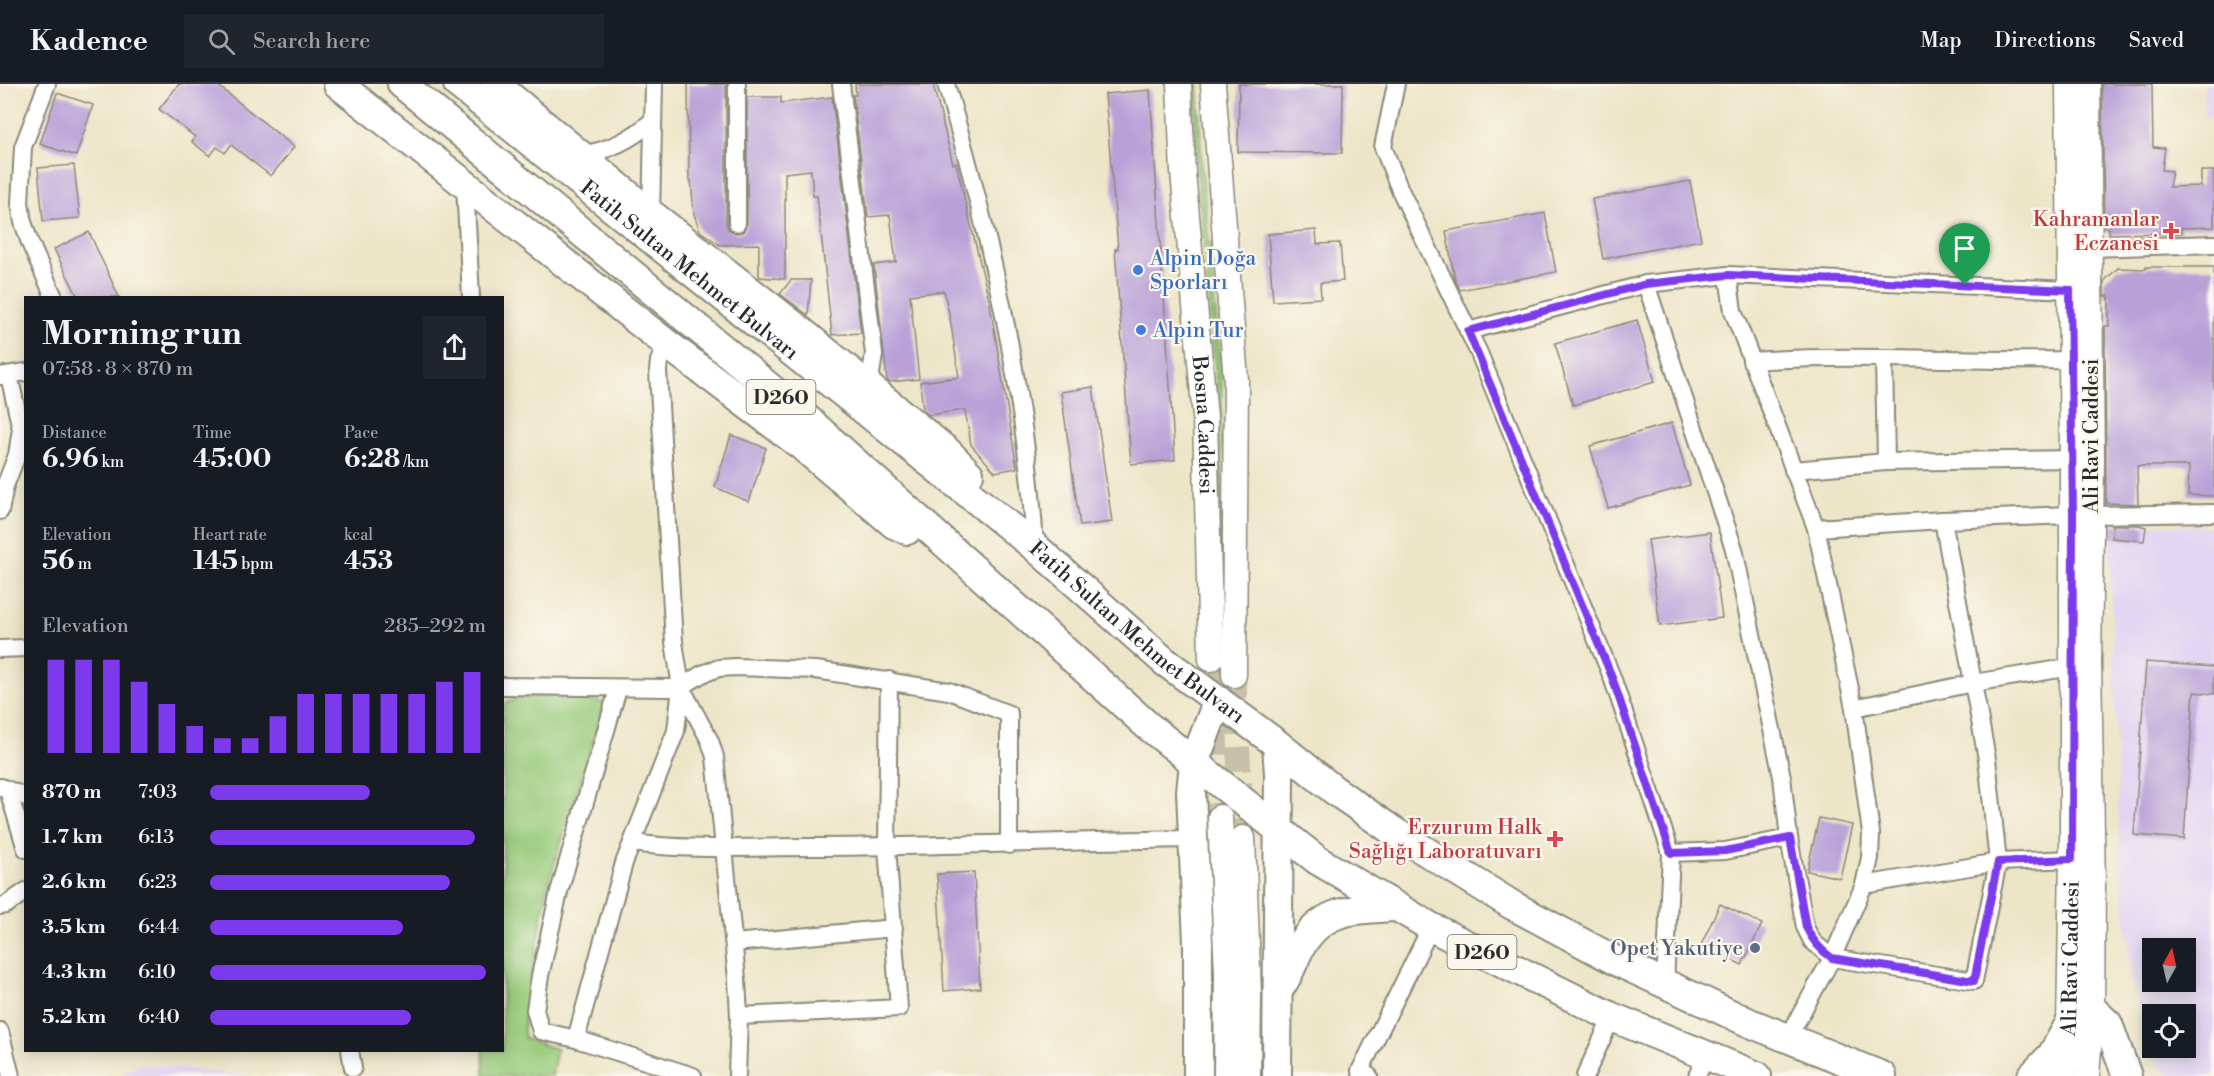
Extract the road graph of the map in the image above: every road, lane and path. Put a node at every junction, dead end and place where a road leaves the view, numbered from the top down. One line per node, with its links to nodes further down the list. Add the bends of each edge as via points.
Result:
1 (47, 84): 25 (street, via 23,147 20,203 30,243)
2 (338, 84): 17 (highway)
3 (402, 84): 44 (highway, Fatih Sultan Mehmet Bulvarı / D260, via 798,411)
4 (458, 84): 43 (highway, Fatih Sultan Mehmet Bulvarı / D260)
5 (495, 84): 16 (highway)
6 (654, 84): 15 (street)
7 (737, 84): 19 (street)
8 (841, 84): 34 (street, via 873,354)
9 (946, 84): 43 (street, via 984,226 1014,365 1032,503)
10 (1179, 84): 47 (main road, Bosna Caddesi, via 1205,417)
11 (1213, 84): 49 (main road, via 1236,380)
12 (1396, 84): 27 (street, via 1383,147)
13 (2068, 84): 24 (main road, Ali Ravi Caddesi)
14 (2088, 84): 21 (main road, Ali Ravi Caddesi)
15 (652, 121): 16 (street, via 616,146); 18 (street)
16 (580, 155): 18 (highway)
17 (465, 184): 26 (street); 28 (highway)
18 (651, 214): 34 (highway)
19 (737, 223)
20 (2214, 244): 21 (street)
21 (2090, 248): 40 (main road, Ali Ravi Caddesi)
22 (1728, 275): 23 (street); 24 (street); 31 (street, via 1733,311)
23 (1646, 284): 27 (street); 64 (street, via 1734,549 1782,777)
24 (2070, 290): 30 (main road, Ali Ravi Caddesi)
25 (54, 296)
26 (471, 296)
27 (1468, 331): 71 (street, via 1612,677)
28 (667, 344): 44 (highway, via 802,446 894,524); 53 (street, via 658,371 674,642)
29 (1884, 359): 30 (street); 31 (street); 36 (street)
30 (2071, 360): 35 (main road, Ali Ravi Caddesi)
31 (1751, 361): 37 (street)
32 (24, 372): 33 (street)
33 (4, 375): 38 (street, via 21,429)
34 (869, 387): 43 (highway, via 948,452)
35 (2072, 459): 36 (street); 40 (main road, Ali Ravi Caddesi)
36 (1886, 462): 37 (street)
37 (1793, 470): 42 (street)
38 (0, 511)
39 (2214, 513): 40 (street)
40 (2082, 515): 41 (street); 48 (main road, Ali Ravi Caddesi); 84 (main road, Ali Ravi Caddesi, via 2089,663)
41 (1943, 520): 42 (street); 51 (street)
42 (1816, 528): 56 (street)
43 (1031, 544): 55 (highway, Fatih Sultan Mehmet Bulvarı / D260, via 1164,661)
44 (949, 549): 58 (highway, Fatih Sultan Mehmet Bulvarı / D260, via 1140,720)
45 (24, 648): 46 (street)
46 (0, 649)
47 (1211, 659)
48 (2072, 667): 51 (street); 72 (main road, Ali Ravi Caddesi)
49 (1234, 675)
50 (889, 680): 53 (street, via 816,670 736,667 702,674); 68 (street, via 949,691 1009,714); 69 (street)
51 (1973, 683): 56 (street); 73 (street, via 1987,759)
52 (504, 686): 54 (street)
53 (681, 687): 54 (street); 66 (street, via 676,731); 70 (street, via 715,757)
54 (618, 689): 90 (street, via 559,892 535,1010 541,1031)
55 (1218, 700): 57 (highway, Fatih Sultan Mehmet Bulvarı / D260); 58 (highway)
56 (1854, 708): 74 (street, via 1871,834)
57 (1277, 744): 62 (highway); 82 (highway, Fatih Sultan Mehmet Bulvarı / D260, via 1334,790 1451,868 1579,942)
58 (1194, 763): 62 (highway, Fatih Sultan Mehmet Bulvarı / D260); 65 (highway)
59 (4, 789): 60 (street); 67 (street)
60 (24, 795)
61 (1220, 817): 98 (main road, via 1227,974)
62 (1278, 830): 77 (highway, Fatih Sultan Mehmet Bulvarı / D260, via 1317,860); 83 (highway)
63 (1243, 838): 99 (main road)
64 (1790, 838): 71 (street, via 1725,851); 81 (street, via 1806,927 1812,940)
65 (1193, 839): 68 (street); 97 (highway)
66 (632, 843): 70 (street); 90 (street)
67 (24, 844)
68 (1009, 845): 69 (street)
69 (887, 847): 70 (street); 79 (street)
70 (724, 848): 80 (street)
71 (1671, 853): 82 (street)
72 (2072, 859): 73 (street); 87 (main road, Ali Ravi Caddesi)
73 (1998, 862): 74 (street); 81 (street, via 1974,981)
74 (1864, 885): 81 (street)
75 (24, 892): 76 (street)
76 (0, 906)
77 (1394, 907): 78 (highway, Fatih Sultan Mehmet Bulvarı / D260); 83 (highway, via 1352,910 1320,922 1308,933 1291,972)
78 (1431, 927): 86 (highway, Fatih Sultan Mehmet Bulvarı / D260); 101 (street, via 1360,1071)
79 (894, 928): 80 (street); 85 (street, via 899,1008)
80 (734, 943): 85 (street)
81 (1832, 958): 89 (street)
82 (1665, 985): 89 (highway, Fatih Sultan Mehmet Bulvarı / D260)
83 (1278, 990): 100 (highway)
84 (2092, 1009): 107 (main road, Ali Ravi Caddesi); 108 (highway, via 2108,1024)
85 (739, 1016): 96 (street)
86 (1612, 1017): 92 (highway, Fatih Sultan Mehmet Bulvarı / D260); 102 (street)
87 (2069, 1025): 105 (highway, via 2052,1055); 106 (main road, Ali Ravi Caddesi)
88 (0, 1031): 94 (street)
89 (1787, 1039): 104 (highway, Fatih Sultan Mehmet Bulvarı / D260)
90 (576, 1040): 95 (street)
91 (350, 1052): 93 (street)
92 (1701, 1066): 103 (highway, Fatih Sultan Mehmet Bulvarı / D260)
93 (353, 1068)
94 (11, 1076)
95 (693, 1076)
96 (737, 1076)
97 (1198, 1076)
98 (1226, 1076)
99 (1248, 1076)
100 (1277, 1076)
101 (1369, 1076)
102 (1585, 1076)
103 (1757, 1076)
104 (1882, 1076)
105 (2032, 1076)
106 (2063, 1076)
107 (2087, 1076)
108 (2127, 1076)

